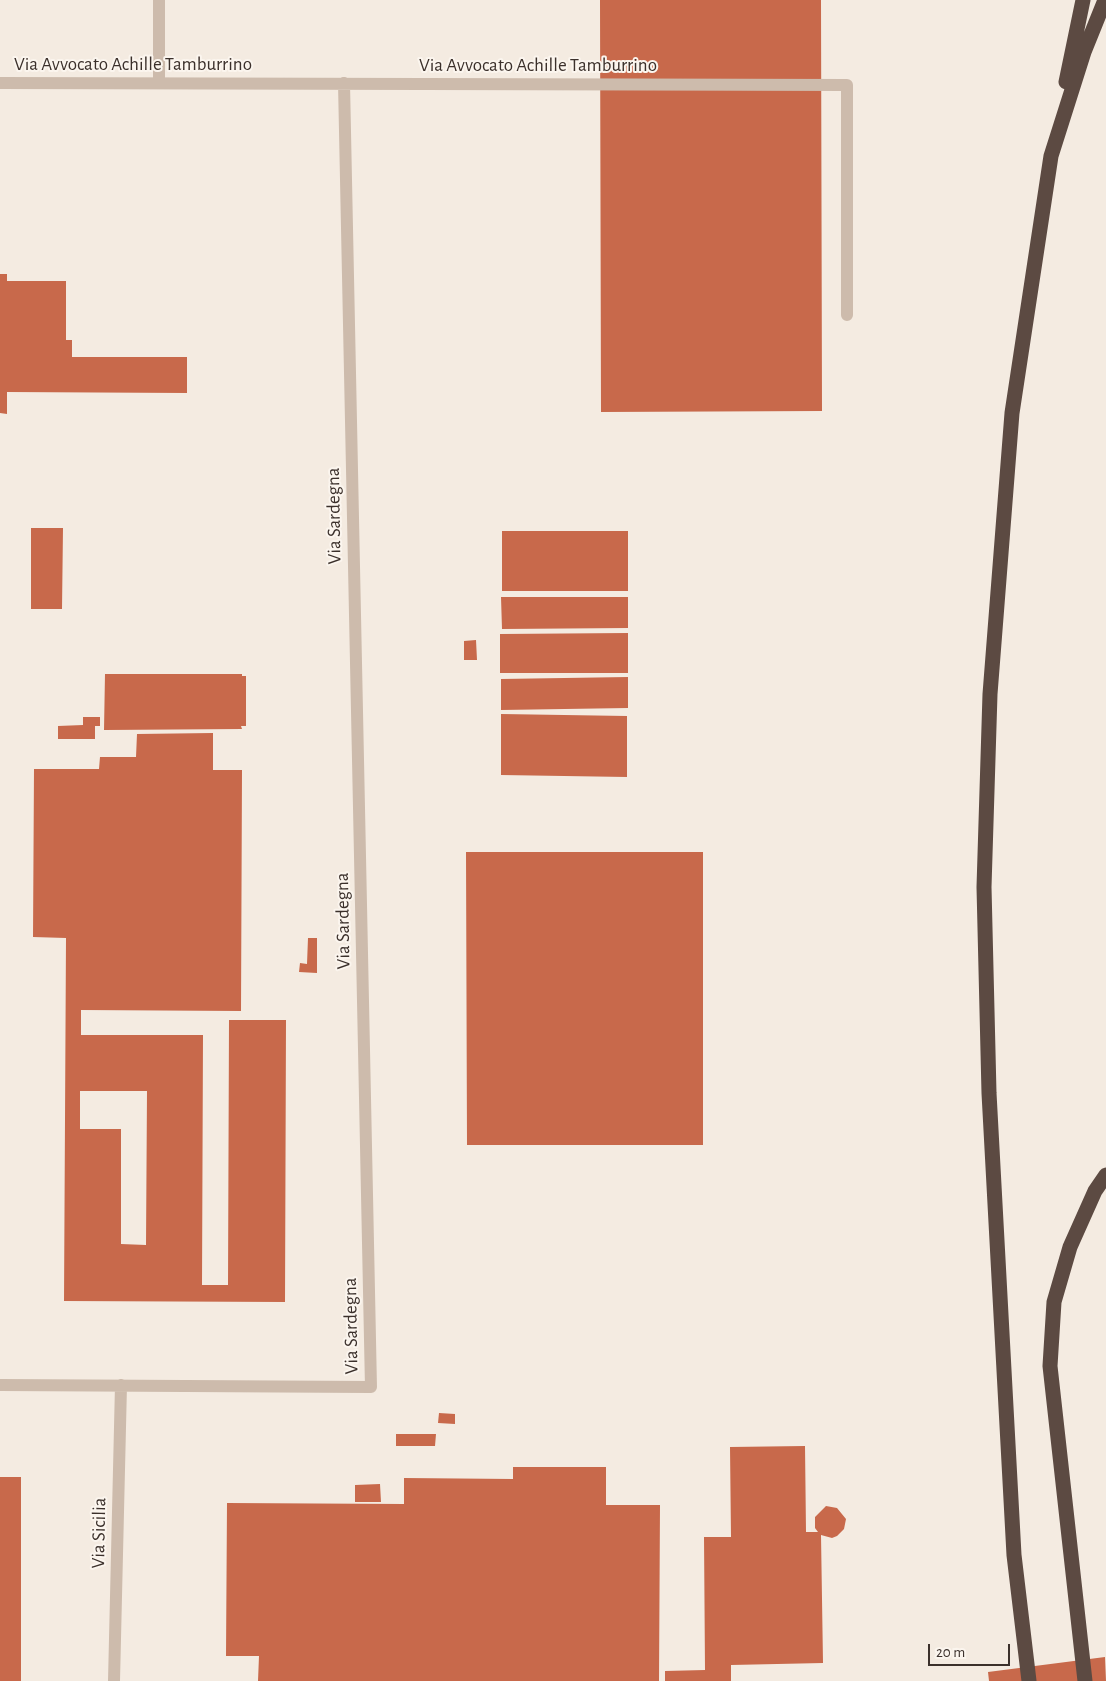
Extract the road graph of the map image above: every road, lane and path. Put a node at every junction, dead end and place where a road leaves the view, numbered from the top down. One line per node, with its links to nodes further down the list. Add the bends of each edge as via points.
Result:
1 (160, 0): 4 (street)
2 (1083, 0): 7 (highway)
3 (1105, 0): 7 (highway, via 1084,52)
4 (159, 82): 5 (street, Via Avvocato Achille Tamburrino); 6 (street, Via Avvocato Achille Tamburrino)
5 (0, 83)
6 (344, 83): 8 (street, Via Avvocato Achille Tamburrino, via 846,85); 11 (street, Via Sardegna, via 371,1387)
7 (1051, 156): 13 (highway, via 1012,413 990,694 984,887 989,1093 1014,1555)
8 (846, 315)
9 (1106, 1176): 14 (highway, via 1095,1191 1070,1247 1054,1302 1050,1366)
10 (0, 1385): 11 (street, Via Sardegna)
11 (121, 1386): 12 (street, Via Sicilia)
12 (114, 1681)
13 (1029, 1681)
14 (1085, 1681)

